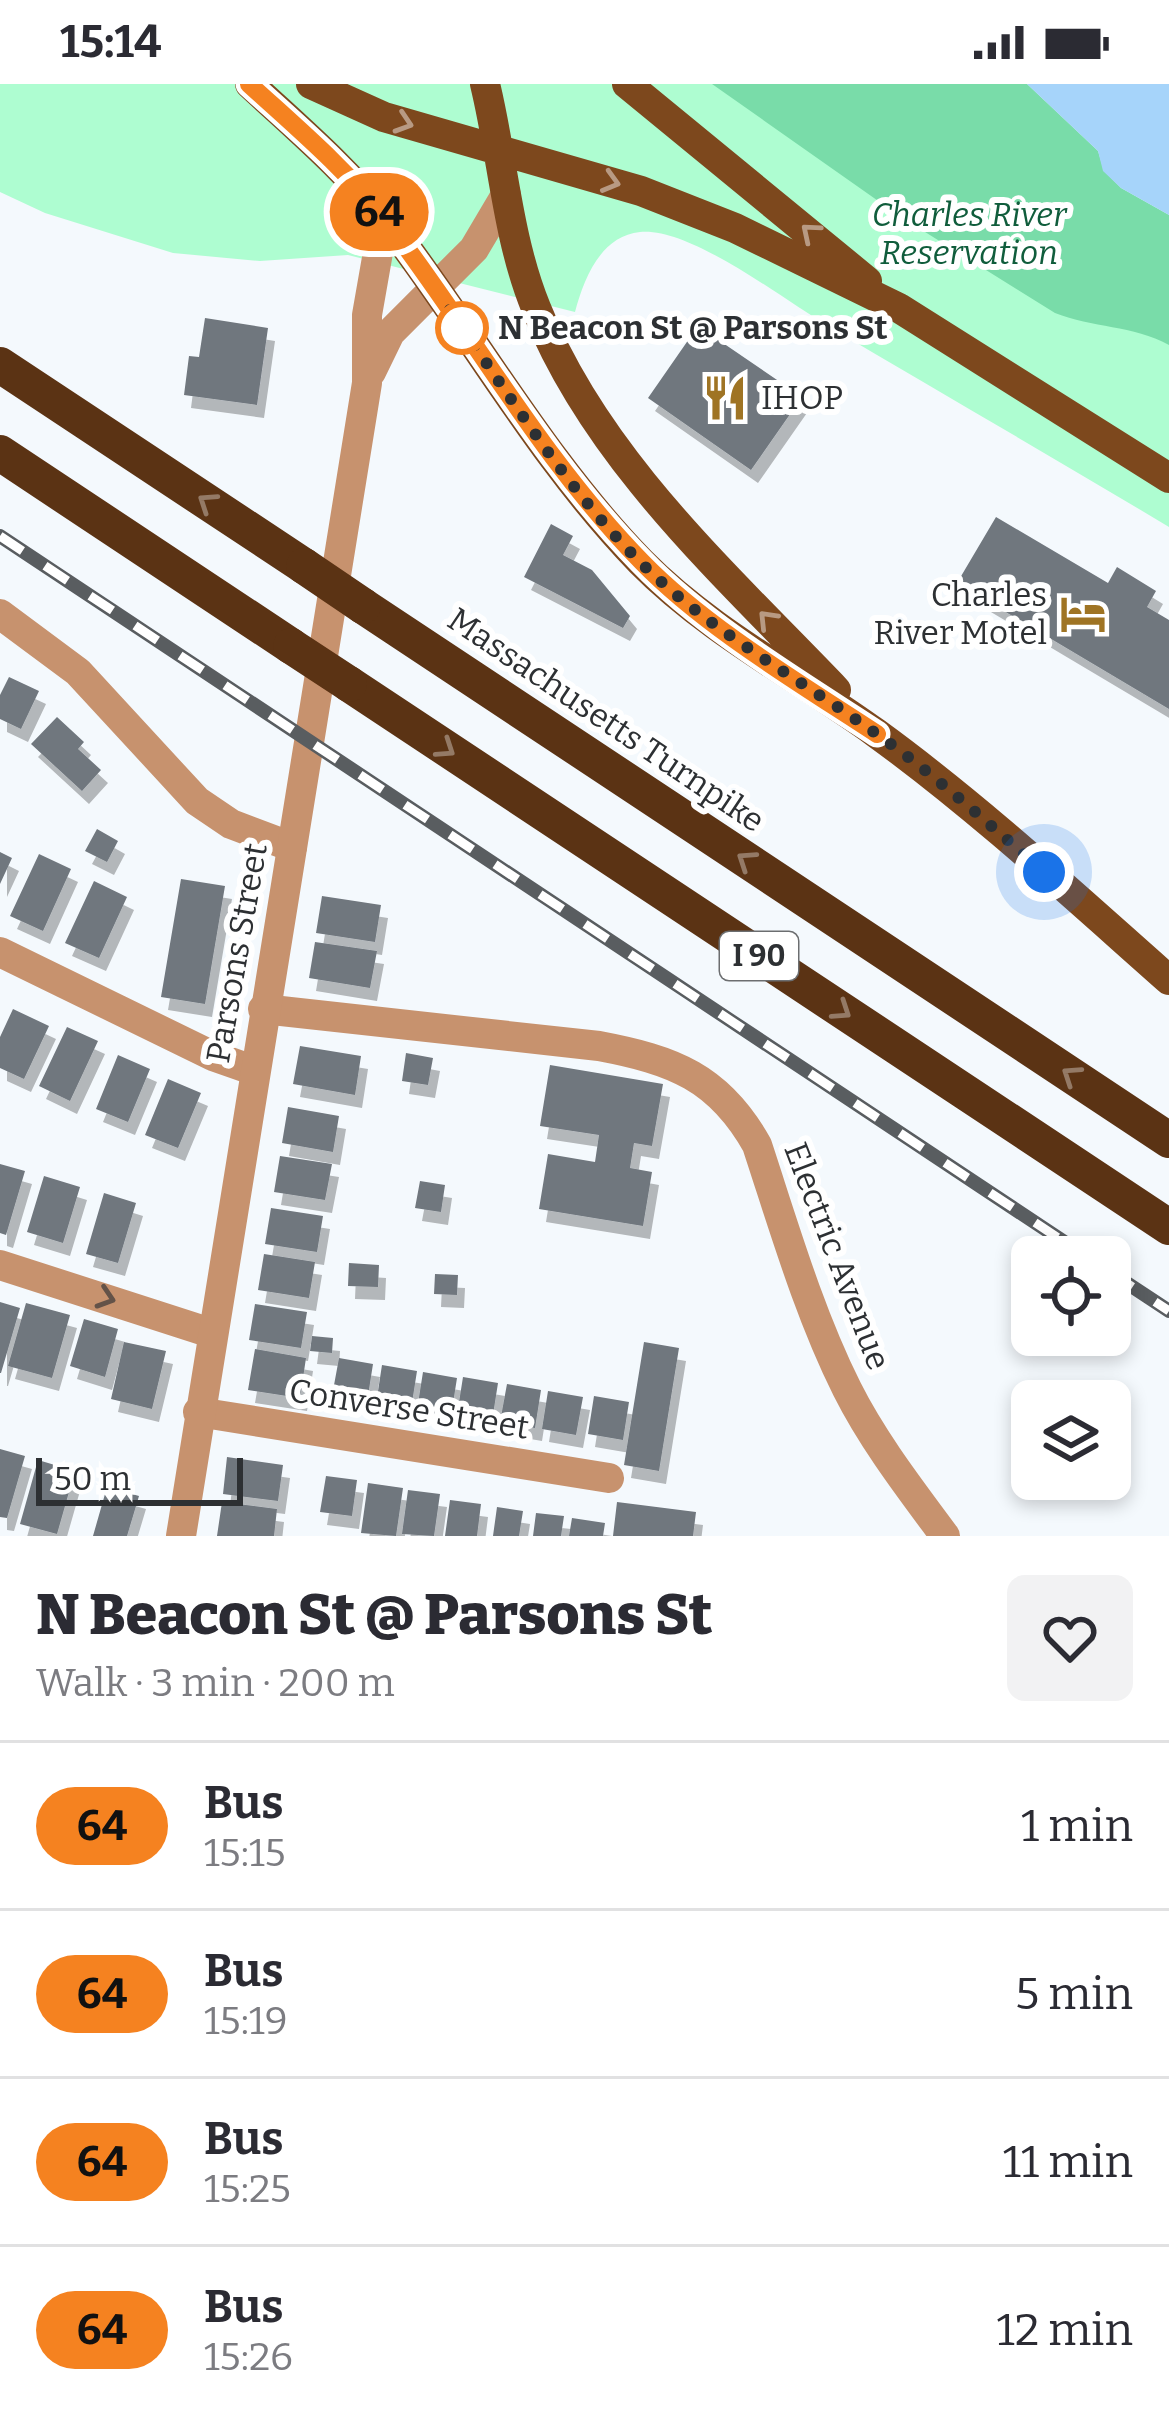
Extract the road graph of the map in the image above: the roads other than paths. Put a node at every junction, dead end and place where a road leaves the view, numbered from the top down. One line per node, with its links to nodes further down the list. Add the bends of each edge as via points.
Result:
1 (250, 84): 8 (main road)
2 (351, 84): 5 (main road)
3 (485, 84): 6 (main road)
4 (627, 84): 10 (main road, one-way to 4)
5 (312, 85): 6 (main road, one-way to 6, via 384,117)
6 (498, 150): 7 (main road); 10 (main road, one-way to 10, via 690,209)
7 (506, 195): 9 (street, Parsons Street, via 480,242); 16 (main road, one-way to 7, via 706,555 596,419 535,306)
8 (384, 218): 9 (main road); 12 (street, Parsons Street, via 367,316)
9 (435, 290): 12 (street, Parsons Street, via 390,333); 16 (main road, via 556,460 640,560 699,611)
10 (899, 308): 14 (main road)
11 (0, 364): 22 (highway, Massachusetts Turnpike / I 90, one-way to 11, bridge)
12 (367, 383): 17 (street, Parsons Street)
13 (0, 453): 23 (highway, I 90, one-way to 23, bridge)
14 (1169, 478)
15 (0, 614): 17 (street, via 78,672 196,801)
16 (877, 734): 19 (main road)
17 (292, 847): 20 (street, Parsons Street)
18 (0, 952): 21 (street)
19 (1169, 980)
20 (263, 1009): 21 (street, Parsons Street); 29 (street, Electric Avenue, via 599,1046 699,1078 742,1118 757,1145 849,1392)
21 (253, 1070): 25 (street, Parsons Street)
22 (1169, 1140)
23 (1169, 1227)
24 (0, 1264): 25 (street, one-way to 25)
25 (211, 1333): 26 (street, Parsons Street)
26 (198, 1412): 27 (street, Converse Street); 28 (street, Parsons Street)
27 (609, 1478)
28 (181, 1536)
29 (945, 1536)

